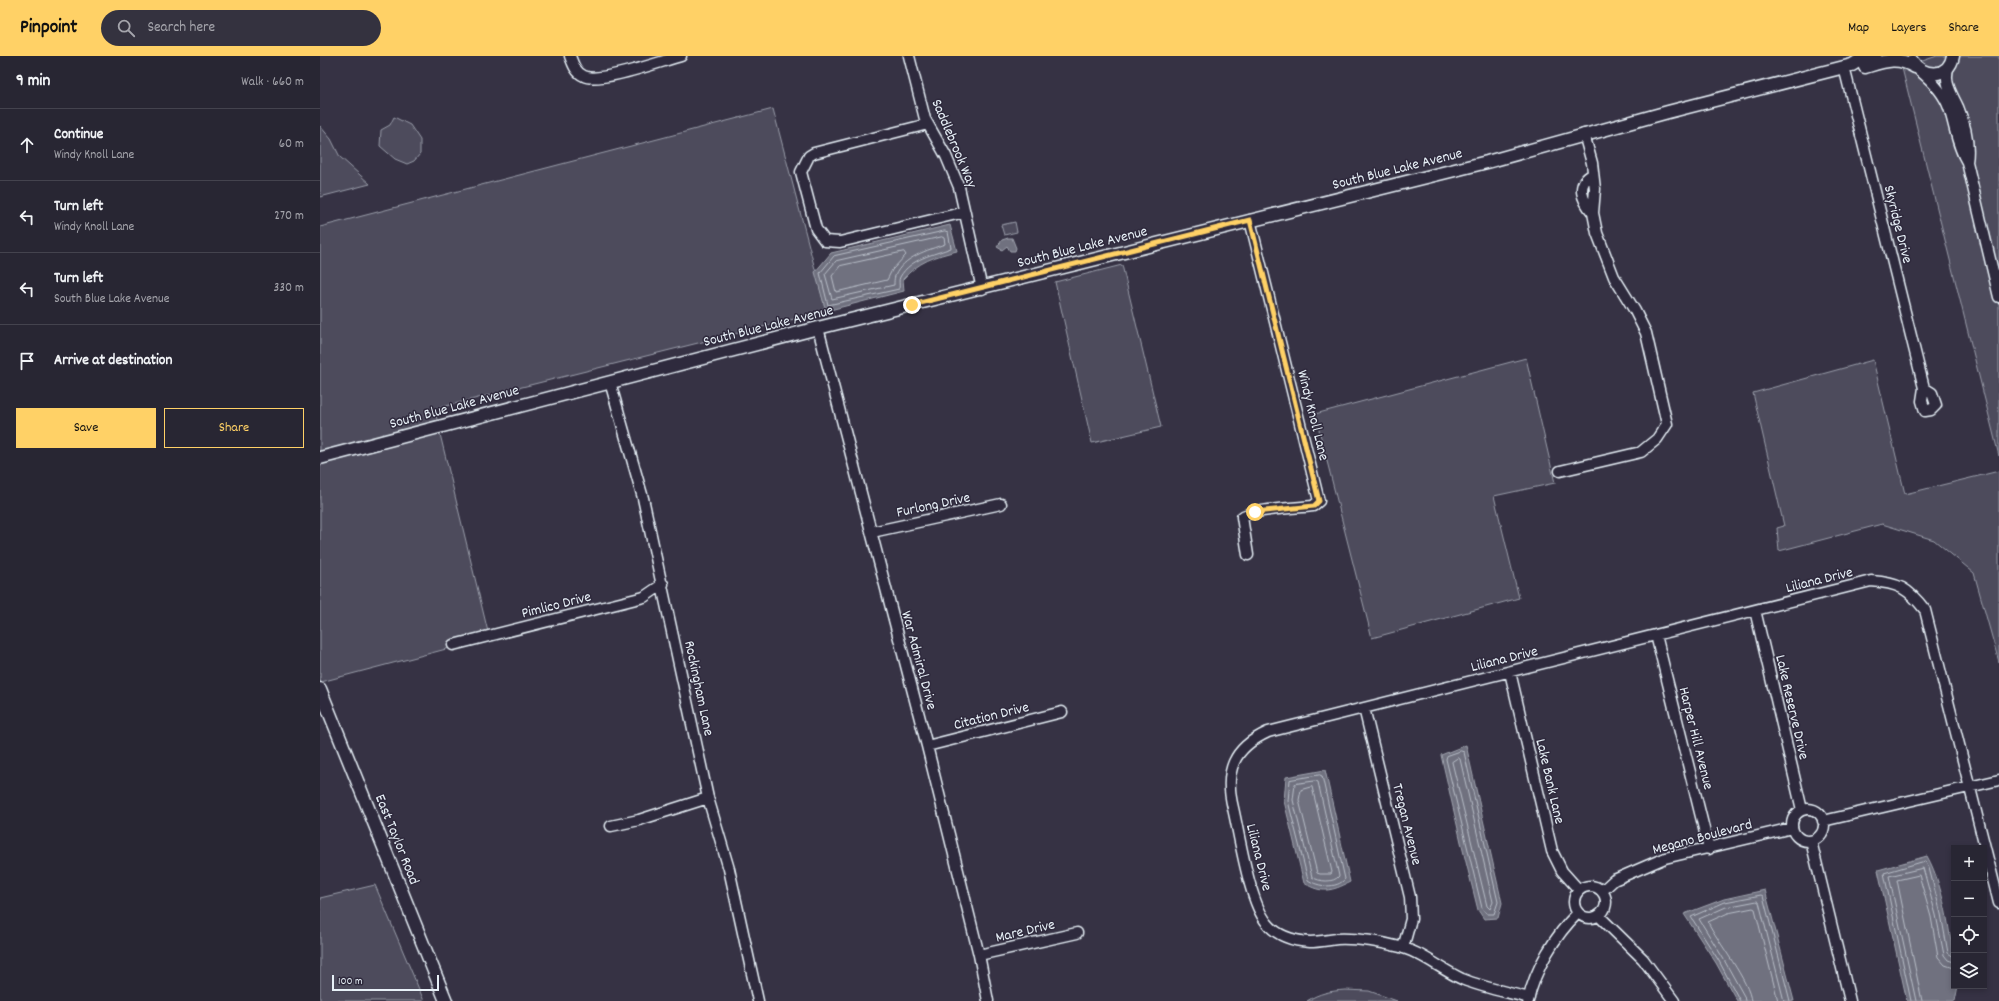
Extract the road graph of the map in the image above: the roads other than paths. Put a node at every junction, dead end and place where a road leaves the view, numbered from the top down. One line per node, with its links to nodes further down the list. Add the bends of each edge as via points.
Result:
1 (570, 56): 2 (street, via 575,68 584,77 600,79)
2 (680, 56)
3 (909, 56): 8 (street, Saddlebrook Way)
4 (1875, 56): 7 (main road, South Blue Lake Avenue)
5 (1953, 59): 6 (main road, via 1939,73 1933,74); 10 (street, via 1946,74 1946,83 1963,122 1968,142)
6 (1915, 64): 7 (main road, South Blue Lake Avenue, via 1897,58 1864,67); 10 (street, via 1940,92 1948,107 1960,149)
7 (1848, 66): 9 (main road, South Blue Lake Avenue); 17 (street, Skyridge Drive)
8 (928, 124): 11 (street, Saddlebrook Way, via 946,156 959,187); 11 (street, via 809,156 801,172 816,229 825,241 840,242)
9 (1584, 134): 12 (main road, South Blue Lake Avenue, via 1486,162); 19 (street, via 1593,174 1584,180 1581,189 1593,213 1597,233 1614,277 1646,333 1667,424 1657,439 1641,452)
10 (1967, 162): 14 (street)
11 (965, 212): 13 (street, Saddlebrook Way)
12 (1250, 220): 13 (main road, South Blue Lake Avenue); 22 (street, Windy Knoll Lane, via 1319,501 1314,506 1263,510 1242,516)
13 (982, 289): 15 (main road, South Blue Lake Avenue)
14 (1999, 297)
15 (818, 328): 16 (main road, South Blue Lake Avenue); 21 (street, War Admiral Drive)
16 (610, 382): 18 (main road, South Blue Lake Avenue); 23 (street, Rockingham Lane, via 638,479)
17 (1924, 388)
18 (320, 458)
19 (1560, 472)
20 (1001, 504): 21 (street, Furlong Drive)
21 (872, 532): 31 (street, War Admiral Drive)
22 (1248, 555)
23 (663, 584): 26 (street, Pimlico Drive, via 644,597); 34 (street, Rockingham Lane)
24 (1755, 610): 25 (street, Liliana Drive); 33 (street, Liliana Drive, via 1871,581 1891,583 1906,589 1925,610 1929,621); 35 (street, Lake Reserve Drive)
25 (1656, 635): 27 (street, Liliana Drive); 40 (street, Harper Hill Avenue)
26 (453, 644)
27 (1510, 672): 29 (street, Liliana Drive); 41 (street, Lake Bank Lane, via 1552,850 1562,871)
28 (320, 689): 50 (main road, East Taylor Road)
29 (1364, 708): 47 (street, Tregan Avenue, via 1410,897 1411,919); 47 (street, Liliana Drive, via 1268,732 1254,738 1235,758 1230,776 1230,796 1254,899 1268,924 1281,935 1301,941 1358,940 1382,942)
30 (1062, 712): 31 (street, Citation Drive)
31 (927, 746): 48 (street, War Admiral Drive)
32 (1999, 780): 33 (street)
33 (1970, 786): 36 (street); 43 (street, Liliana Drive)
34 (708, 798): 37 (street, via 639,820); 51 (street, Rockingham Lane, via 729,868)
35 (1802, 810): 36 (street, via 1817,812); 38 (street, via 1794,818)
36 (1823, 821): 39 (street, via 1821,834)
37 (611, 826)
38 (1792, 828): 39 (street, via 1798,838); 40 (street, Megano Boulevard)
39 (1811, 840): 54 (street)
40 (1709, 849): 42 (street, Megano Boulevard, via 1665,858 1614,880)
41 (1579, 890): 42 (street, via 1588,885); 44 (street, via 1574,904)
42 (1602, 891): 45 (street, via 1606,907)
43 (1999, 903)
44 (1578, 913): 45 (street, via 1588,918); 49 (street, via 1553,945 1537,975)
45 (1599, 916): 53 (street, via 1642,958)
46 (1077, 934): 48 (street, Mare Drive)
47 (1403, 948): 49 (street, Liliana Drive, via 1480,986)
48 (979, 955): 52 (street, War Admiral Drive)
49 (1529, 1000)
50 (446, 1001)
51 (758, 1001)
52 (988, 1001)
53 (1674, 1001)
54 (1850, 1001)

